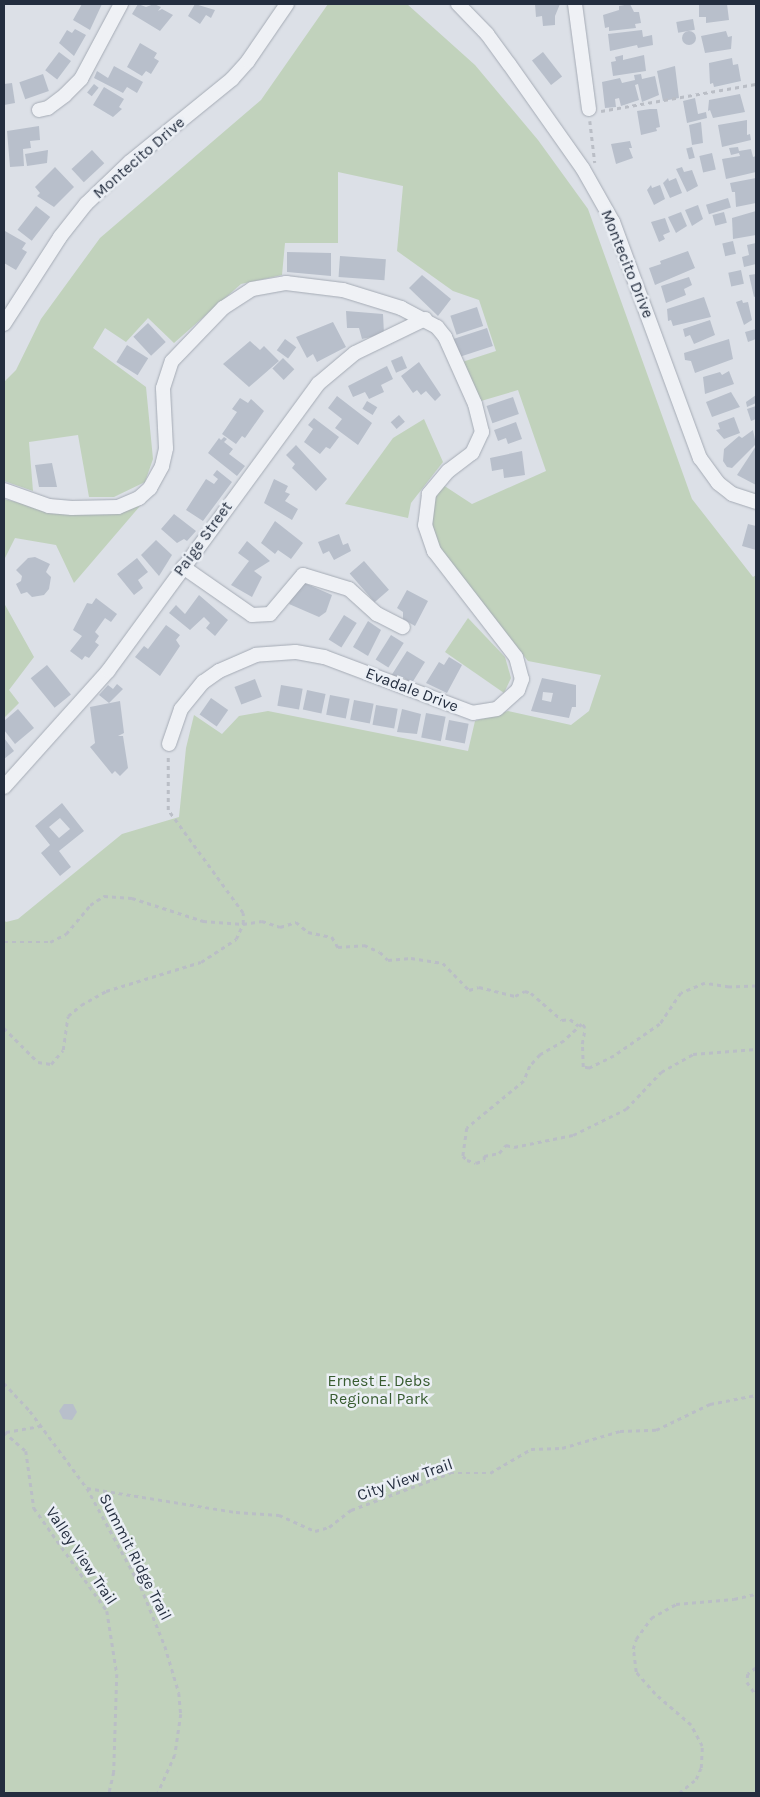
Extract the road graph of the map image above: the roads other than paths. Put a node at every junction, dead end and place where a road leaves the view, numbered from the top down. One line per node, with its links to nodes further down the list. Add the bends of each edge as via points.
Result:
1 (121, 4): 6 (street, via 81,78 48,108)
2 (287, 4): 8 (street, Montecito Drive, via 232,79 130,162 86,204 60,237)
3 (458, 4): 10 (street, Montecito Drive, via 487,34 525,86 583,169 613,222 700,458 718,483 732,494)
4 (575, 4): 5 (street)
5 (588, 109)
6 (39, 110)
7 (425, 319): 9 (street, via 376,299 343,290 286,283 252,289 223,308 172,361 163,388 166,448 162,466 150,488 139,498 118,507 72,508 50,506); 11 (street, Paige Street, via 356,353 318,384); 13 (street, Evadale Drive, via 437,327 452,349 481,420 482,432 472,453 448,471 429,494 425,517 428,539 461,588 516,657 522,679 518,690 497,709 473,713 324,657 295,652 256,655 219,671 203,682 181,709)
8 (4, 324)
9 (4, 490)
10 (756, 502)
11 (183, 567): 12 (street, via 252,615 270,614 303,575 349,589 378,614); 14 (street, Paige Street, via 108,671)
12 (403, 628)
13 (169, 744)
14 (4, 787)

